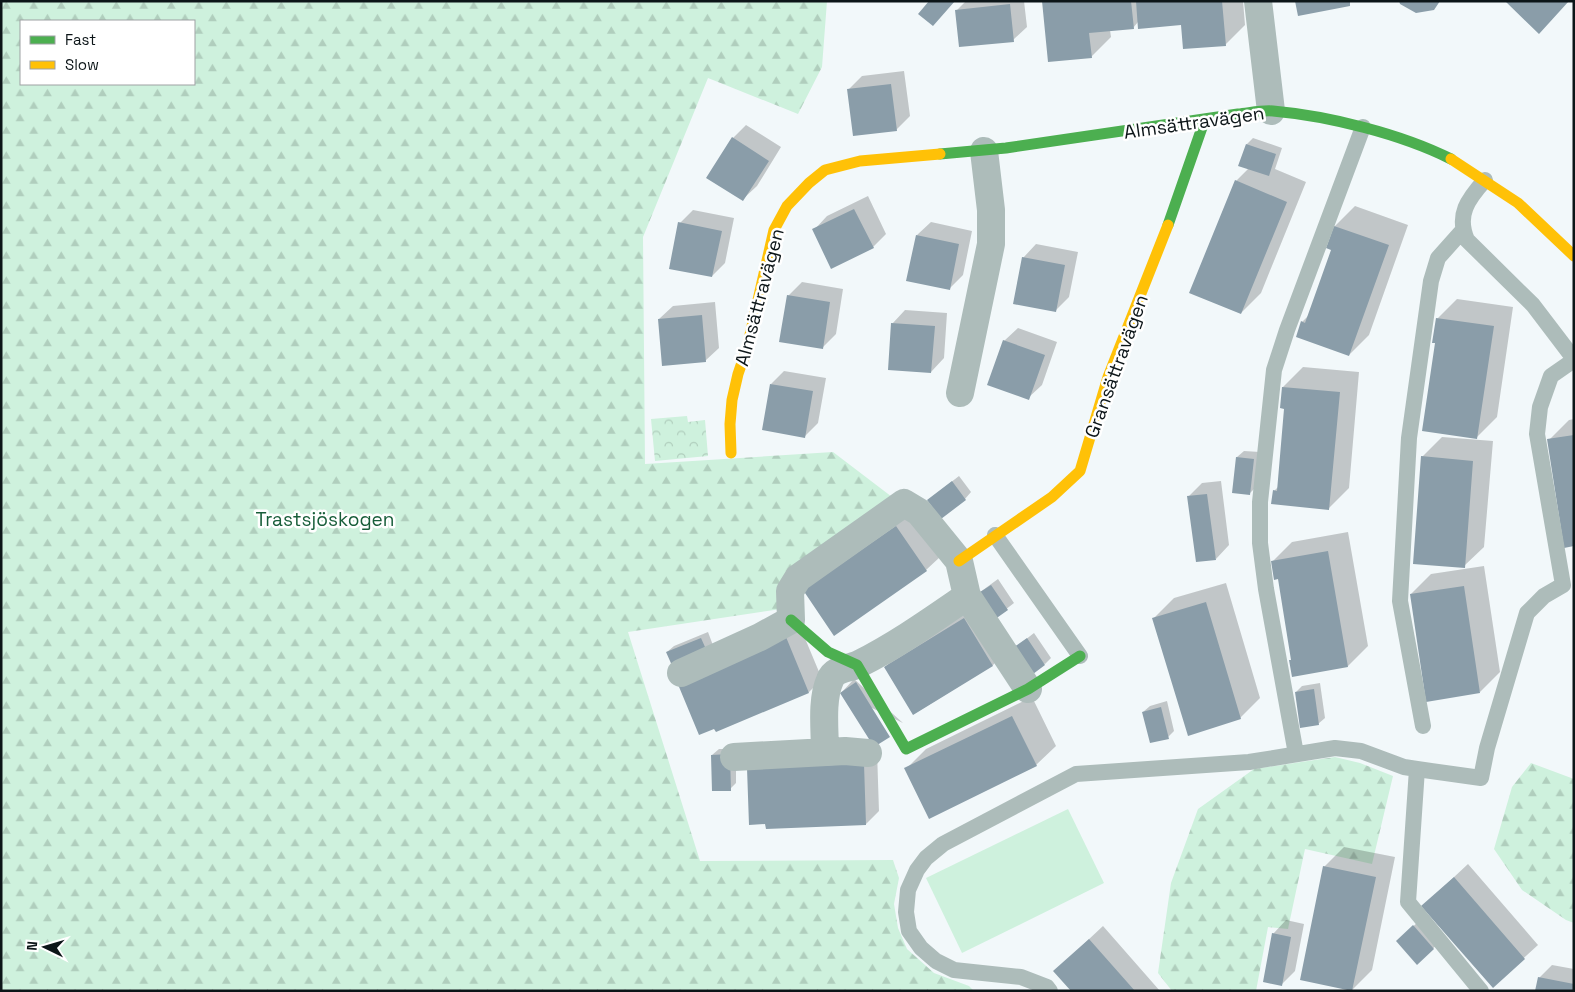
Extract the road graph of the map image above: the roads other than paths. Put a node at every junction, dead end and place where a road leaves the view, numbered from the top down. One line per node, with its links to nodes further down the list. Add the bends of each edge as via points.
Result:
1 (1258, 1): 2 (street)
2 (1271, 111): 3 (street, Almsättravägen); 4 (street, Almsättravägen)
3 (1205, 119): 5 (street, Almsättravägen); 12 (street, Gransättravägen, via 1178,199 1108,377 1080,471 1052,497)
4 (1363, 127): 6 (street, Almsättravägen, via 1435,151); 23 (lane, via 1274,370 1260,502 1260,543)
5 (984, 151): 10 (street, via 991,210 991,244); 11 (street, Almsättravägen, via 860,161 825,170 787,206 774,230 732,400)
6 (1484, 180): 7 (lane, via 1467,203); 8 (street, Almsättravägen, via 1518,203)
7 (1463, 230): 9 (lane, via 1467,240 1533,305); 20 (lane, via 1438,258 1431,281 1410,438 1400,601)
8 (1574, 256)
9 (1574, 360): 25 (lane, via 1551,376 1540,407 1537,434 1563,585 1544,596 1527,613 1487,748 1482,778)
10 (960, 393)
11 (731, 453)
12 (995, 535): 13 (street, Gransättravägen); 16 (lane)
13 (959, 561): 14 (street); 15 (street, via 919,512 904,503 798,578 790,592)
14 (967, 596): 17 (street); 19 (street)
15 (791, 620): 17 (street, via 828,652); 18 (street)
16 (1080, 656): 19 (street)
17 (857, 665): 19 (street, via 906,749); 21 (street, via 840,670 830,678 825,705)
18 (681, 673)
19 (1028, 689)
20 (1423, 726)
21 (825, 752): 22 (street); 24 (street)
22 (868, 753)
23 (1296, 754): 25 (lane, via 1335,748 1361,751); 26 (lane, via 1249,762 1076,774 943,844 926,858 908,890 906,912 910,931 921,948 954,970 1021,977)
24 (734, 757)
25 (1416, 769): 27 (lane, via 1408,902)
26 (1050, 991)
27 (1481, 991)

